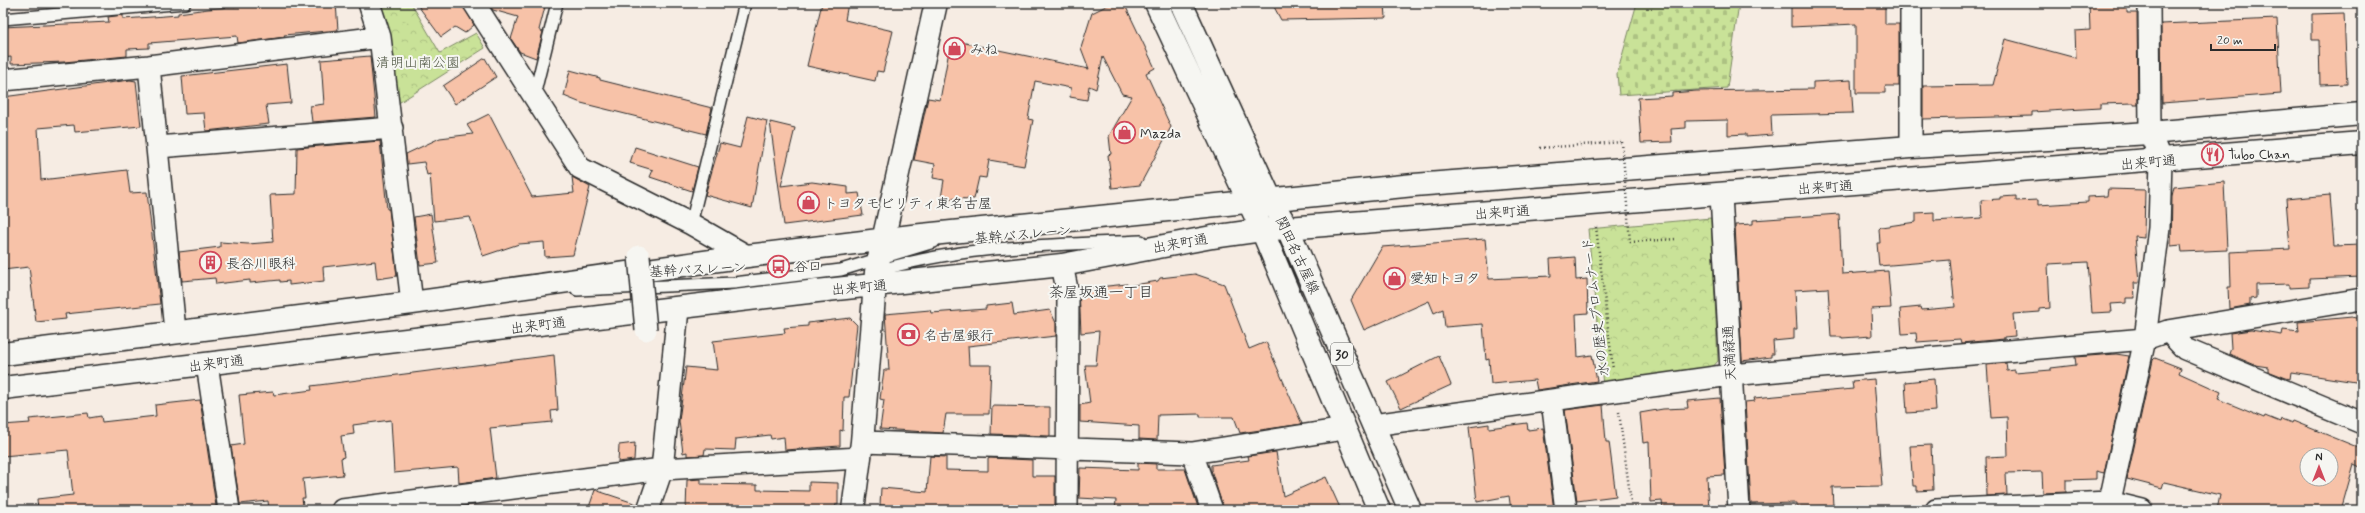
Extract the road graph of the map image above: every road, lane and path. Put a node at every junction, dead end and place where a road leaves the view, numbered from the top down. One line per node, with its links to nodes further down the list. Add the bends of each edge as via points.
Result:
1 (185, 3): 11 (lane)
2 (369, 3): 12 (street)
3 (474, 3): 15 (street)
4 (557, 3): 15 (lane)
5 (745, 3): 27 (lane)
6 (936, 3): 35 (main road)
7 (1156, 3): 26 (main road, 関田名古屋線 / 30)
8 (1181, 3): 25 (main road, 関田名古屋線 / 30)
9 (1911, 3): 21 (street)
10 (2149, 3): 18 (street)
11 (3, 19)
12 (380, 37): 13 (street); 17 (street)
13 (148, 66): 14 (street); 20 (street)
14 (3, 80)
15 (534, 96): 27 (street, via 580,168)
16 (2362, 114): 18 (main road, 出来町通)
17 (392, 128): 20 (street); 39 (street)
18 (2150, 133): 21 (main road, 出来町通); 23 (street)
19 (2362, 143): 23 (main road, 出来町通)
20 (158, 147): 42 (street)
21 (1911, 147): 25 (main road, 出来町通, via 1414,185)
22 (1540, 148): 32 (path, bridge, via 1622,142 1630,242)
23 (2161, 161): 24 (main road, 出来町通); 44 (street, via 2159,228)
24 (1721, 195): 29 (main road, 出来町通); 47 (street, 天満緑通)
25 (1271, 200): 26 (main road, 出来町通); 29 (main road, 関田名古屋線 / 30)
26 (1248, 202): 30 (main road, 関田名古屋線 / 30); 35 (main road, 出来町通, via 975,230)
27 (691, 224): 34 (street)
28 (1596, 227): 48 (path, 水の歴史プロムナード)
29 (1288, 229): 30 (main road, 出来町通); 53 (main road, 関田名古屋線 / 30)
30 (1262, 230): 31 (main road, 出来町通); 54 (main road, 関田名古屋線 / 30)
31 (1212, 237): 35 (lane, 基幹バスレーン, via 1020,247); 36 (main road, 出来町通)
32 (1676, 239)
33 (639, 256): 41 (street, bridge)
34 (747, 256): 35 (main road, 出来町通); 37 (main road, 出来町通)
35 (878, 264): 36 (main road, 出来町通); 37 (lane, 基幹バスレーン, via 734,283); 40 (main road, 出来町通, via 818,291); 56 (main road)
36 (1062, 265): 55 (street, via 1068,294)
37 (488, 294): 39 (main road, 出来町通)
38 (2362, 299): 43 (street)
39 (412, 303): 42 (main road, 出来町通)
40 (678, 309): 46 (main road, 出来町通); 58 (street)
41 (646, 330)
42 (175, 331): 45 (main road, 出来町通)
43 (2168, 331): 44 (street); 52 (street, via 2185,349)
44 (2145, 339): 47 (street); 59 (street)
45 (3, 354)
46 (207, 364): 49 (main road, 出来町通); 61 (street)
47 (1730, 375): 50 (street); 71 (street, 天満緑通)
48 (1613, 377)
49 (3, 388)
50 (1552, 401): 53 (street); 69 (street)
51 (1618, 408): 70 (path)
52 (2362, 423)
53 (1373, 426): 68 (main road, 関田名古屋線 / 30)
54 (1344, 429): 57 (street); 67 (main road, 関田名古屋線 / 30)
55 (1066, 448): 56 (street); 57 (street); 65 (street)
56 (861, 450): 58 (street); 64 (main road)
57 (1192, 453): 66 (street)
58 (662, 469): 60 (street); 63 (street)
59 (2108, 506): 72 (street); 73 (street)
60 (364, 509): 62 (street)
61 (229, 510)
62 (342, 510)
63 (648, 510)
64 (853, 510)
65 (1066, 510)
66 (1212, 510)
67 (1379, 510)
68 (1410, 510)
69 (1566, 510)
70 (1632, 510)
71 (1739, 510)
72 (1936, 510)
73 (2142, 510)

